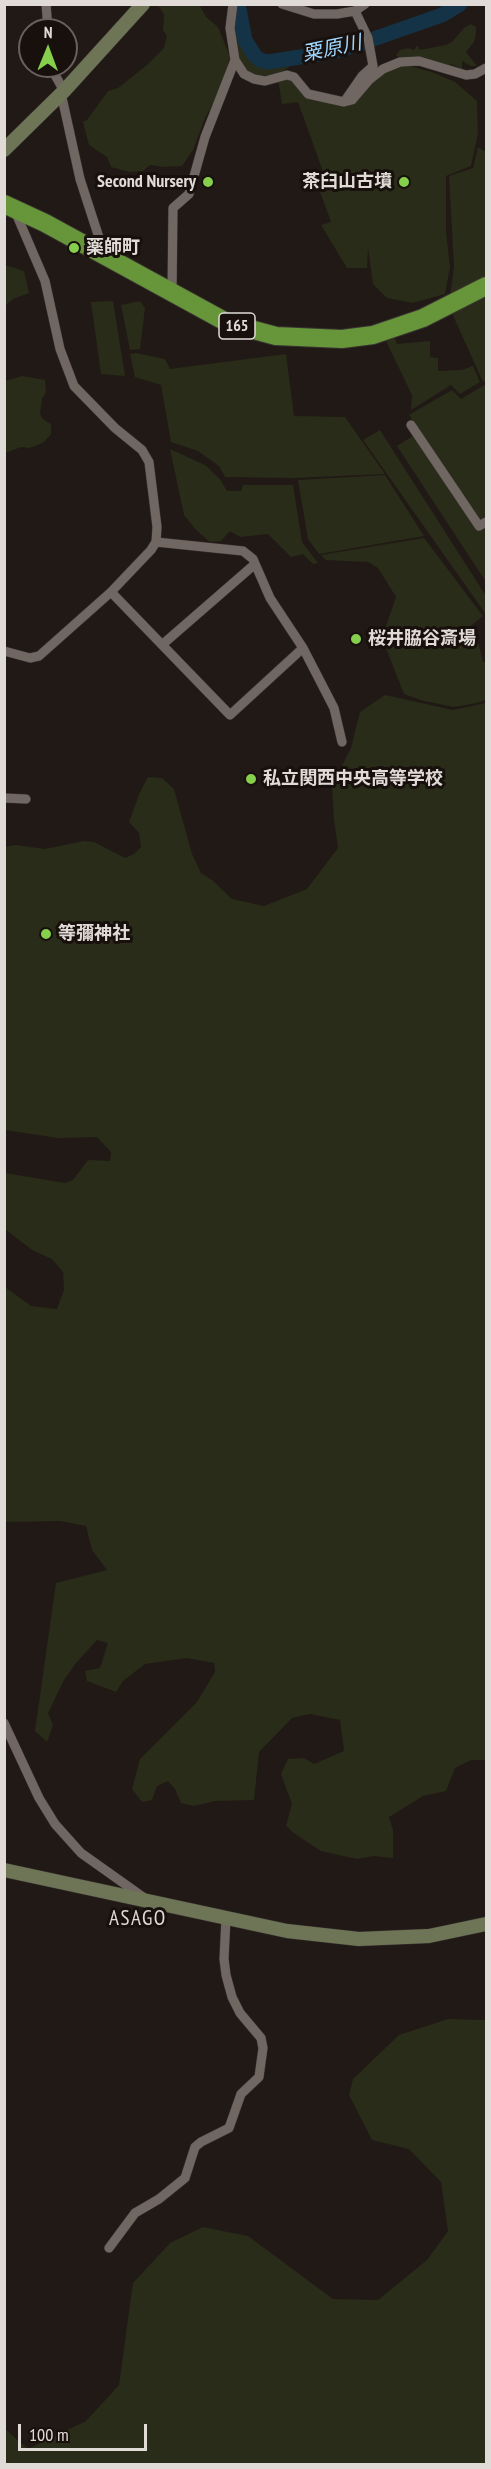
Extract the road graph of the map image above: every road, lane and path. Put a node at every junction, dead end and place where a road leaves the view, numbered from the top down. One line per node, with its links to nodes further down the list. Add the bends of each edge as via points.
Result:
1 (143, 4): 9 (street)
2 (233, 4): 6 (street, via 230,28)
3 (282, 4): 5 (street, via 314,14)
4 (365, 4): 5 (street)
5 (355, 11): 10 (street, via 369,42 373,66)
6 (235, 60): 10 (street, via 244,74 254,79 265,81 287,75 294,77 308,94); 15 (street, via 205,137 189,194 173,208)
7 (486, 68): 10 (street, via 466,75 419,61 399,62 383,69 352,100)
8 (56, 78): 9 (street)
9 (63, 92): 11 (street); 13 (street, via 81,179)
10 (344, 102)
11 (4, 150)
12 (9, 206): 13 (highway, 165); 18 (street, via 45,281 60,349 74,386 142,450 149,462)
13 (105, 255): 15 (highway, 165)
14 (486, 286): 15 (highway, 165, via 408,324 342,339 298,339 254,331 228,323)
15 (172, 292)
16 (411, 424): 17 (street, via 479,526)
17 (486, 522)
18 (156, 542): 19 (street, via 243,551); 20 (street)
19 (255, 564): 21 (street); 22 (street, via 270,598)
20 (111, 592): 21 (street); 23 (street, via 39,656 30,658)
21 (163, 645): 22 (street, via 230,715)
22 (303, 648): 24 (street, via 334,708)
23 (4, 651)
24 (342, 742)
25 (4, 798): 26 (street)
26 (26, 799)
27 (4, 1723): 29 (street, via 55,1824 81,1853)
28 (4, 1870): 29 (street)
29 (146, 1900): 30 (street)
30 (226, 1918): 31 (street, via 287,1931 359,1939 429,1936); 32 (street, via 226,1975 240,2013 261,2038 259,2077 241,2094 229,2128 195,2147 185,2178 135,2213)
31 (486, 1924)
32 (109, 2248)

